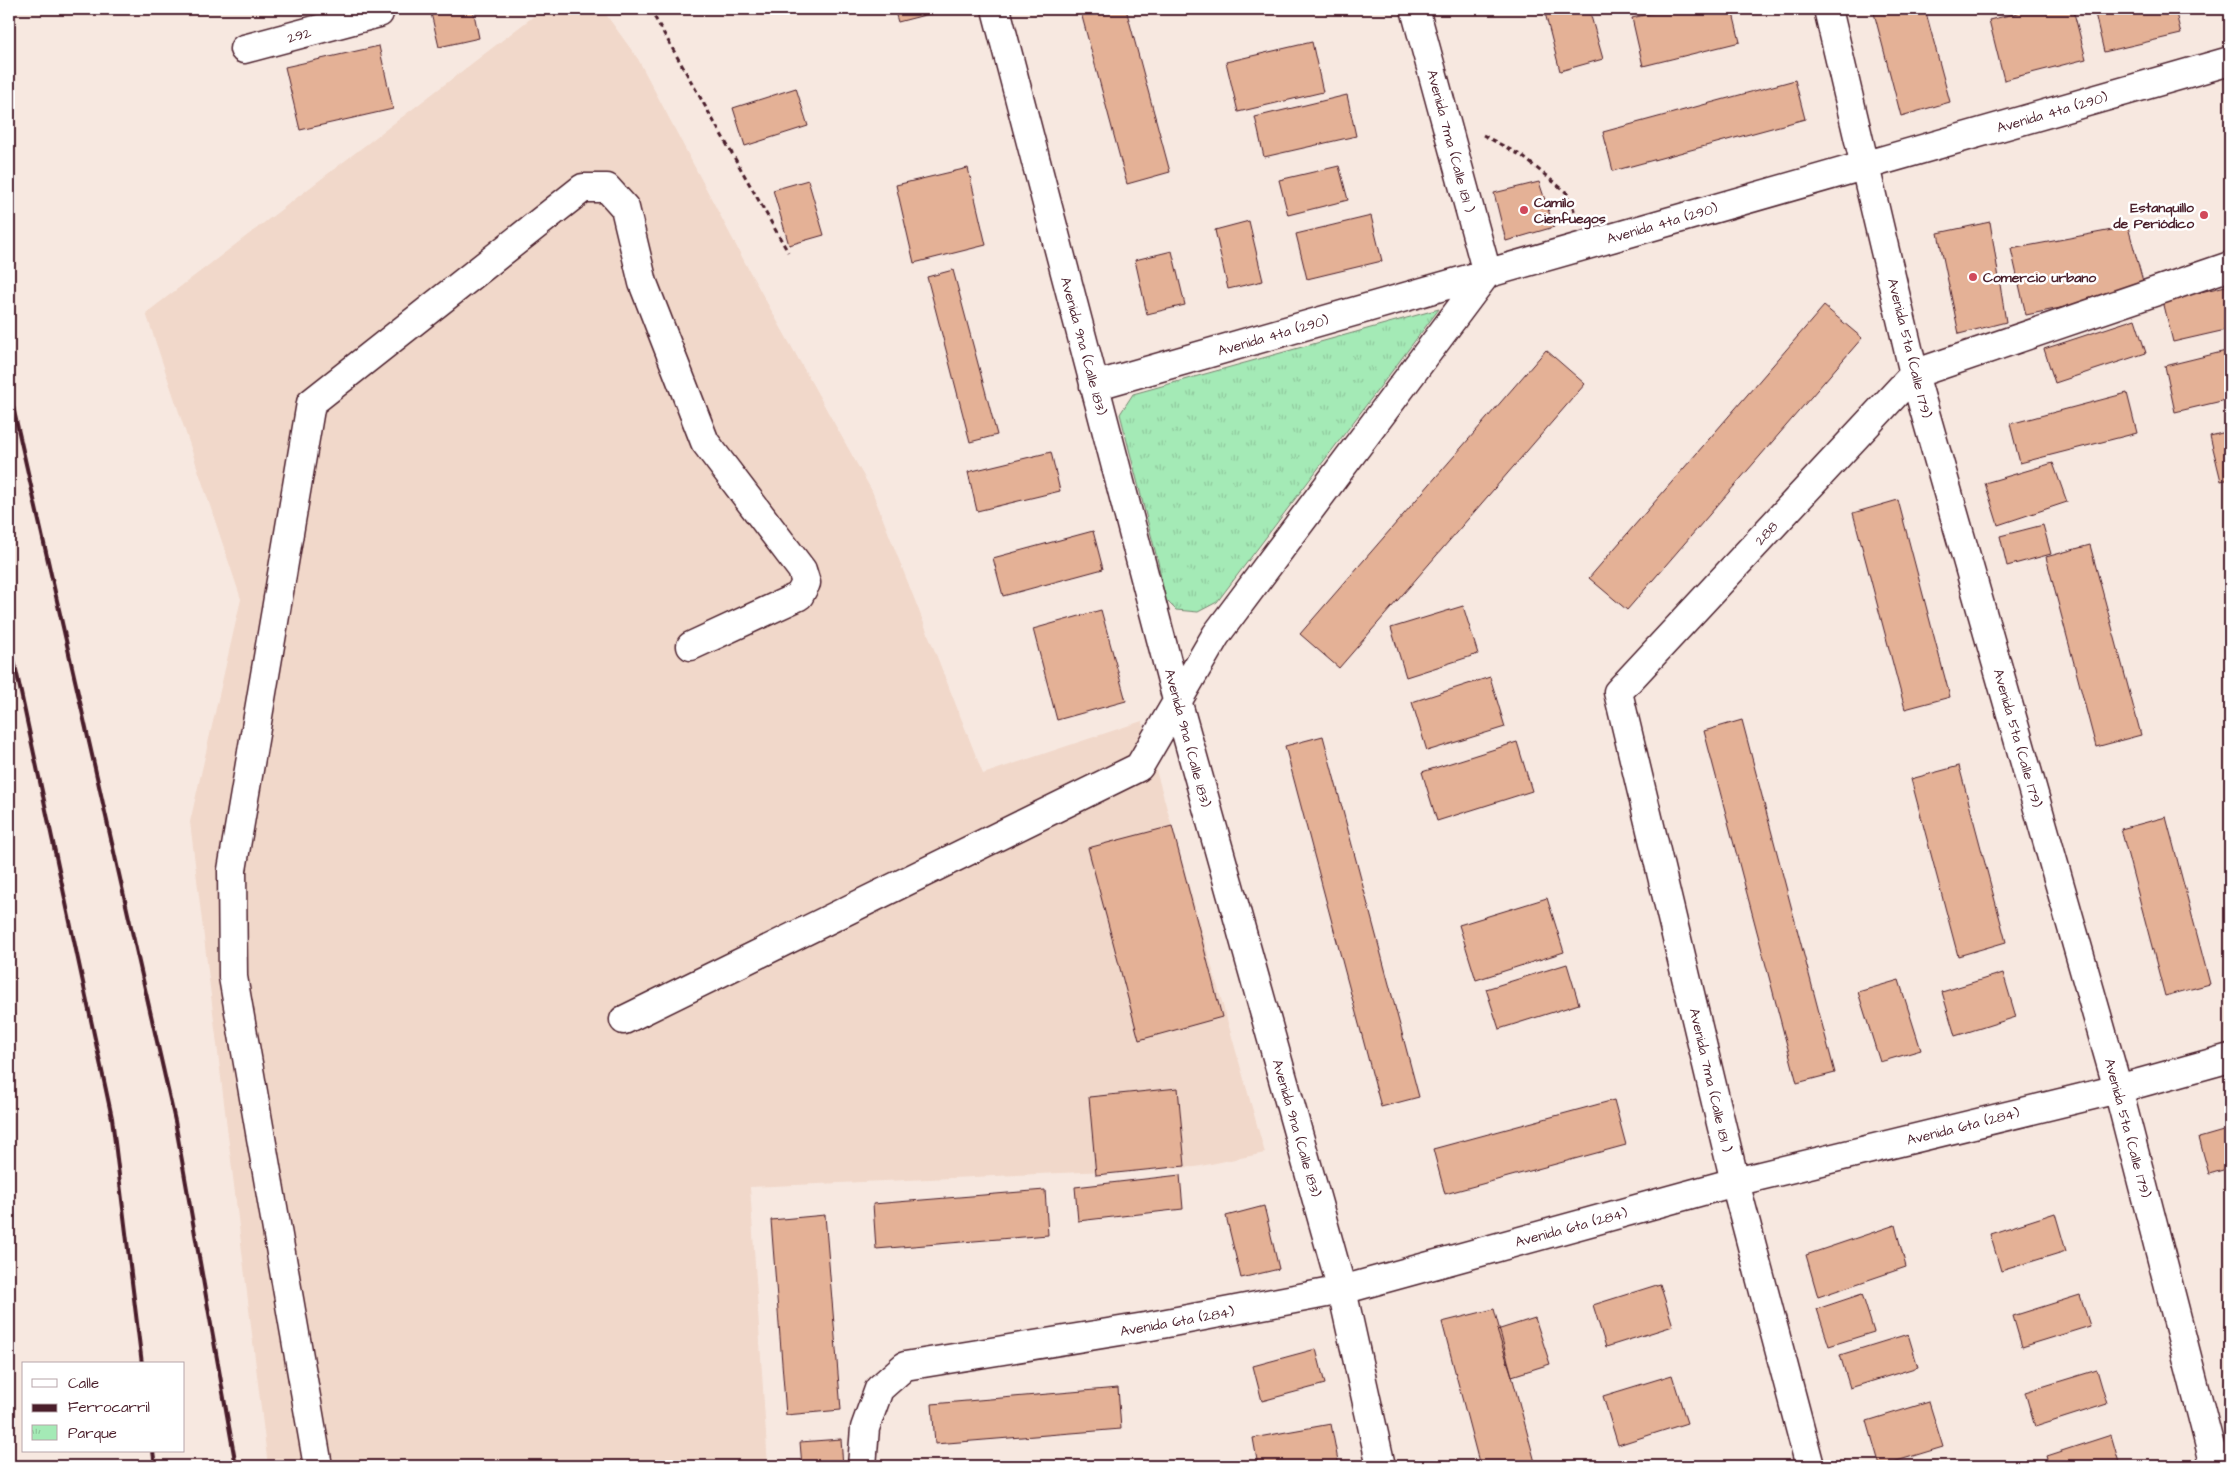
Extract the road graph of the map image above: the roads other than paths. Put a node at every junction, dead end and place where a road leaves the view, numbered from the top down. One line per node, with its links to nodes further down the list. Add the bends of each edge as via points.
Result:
1 (380, 9): 5 (street, 292, via 379,13)
2 (996, 9): 11 (street, Avenida 9na (Calle 183))
3 (1415, 9): 9 (street, Avenida 7ma (Calle 181 ))
4 (1828, 9): 7 (street, Avenida 5ta (Calle 179))
5 (244, 50)
6 (2230, 61): 7 (street, Avenida 4ta (290))
7 (1866, 165): 9 (street, Avenida 4ta (290)); 10 (street, Avenida 5ta (Calle 179))
8 (2230, 266): 10 (street)
9 (1486, 273): 11 (street, Avenida 4ta (290)); 14 (street, via 1216,635)
10 (1914, 374): 13 (street, 288); 17 (street, Avenida 5ta (Calle 179))
11 (1094, 386): 14 (street, Avenida 9na (Calle 183))
12 (691, 646): 20 (street, via 799,596 806,583 802,570 705,442 643,283 625,208 607,188 582,188 311,403 232,870 234,977)
13 (1618, 692): 18 (street, Avenida 7ma (Calle 181 ))
14 (1178, 700): 15 (street, via 1138,767); 19 (street, Avenida 9na (Calle 183))
15 (624, 1020)
16 (2230, 1058): 17 (street, Avenida 6ta (284))
17 (2118, 1089): 18 (street, Avenida 6ta (284)); 24 (street, Avenida 5ta (Calle 179))
18 (1735, 1182): 19 (street, Avenida 6ta (284)); 23 (street, Avenida 7ma (Calle 181 ))
19 (1342, 1290): 21 (street, Avenida 6ta (284), via 1151,1326 905,1366 878,1390 865,1428); 22 (street, Avenida 9na (Calle 183))
20 (318, 1466)
21 (862, 1466)
22 (1381, 1466)
23 (1810, 1466)
24 (2215, 1466)

